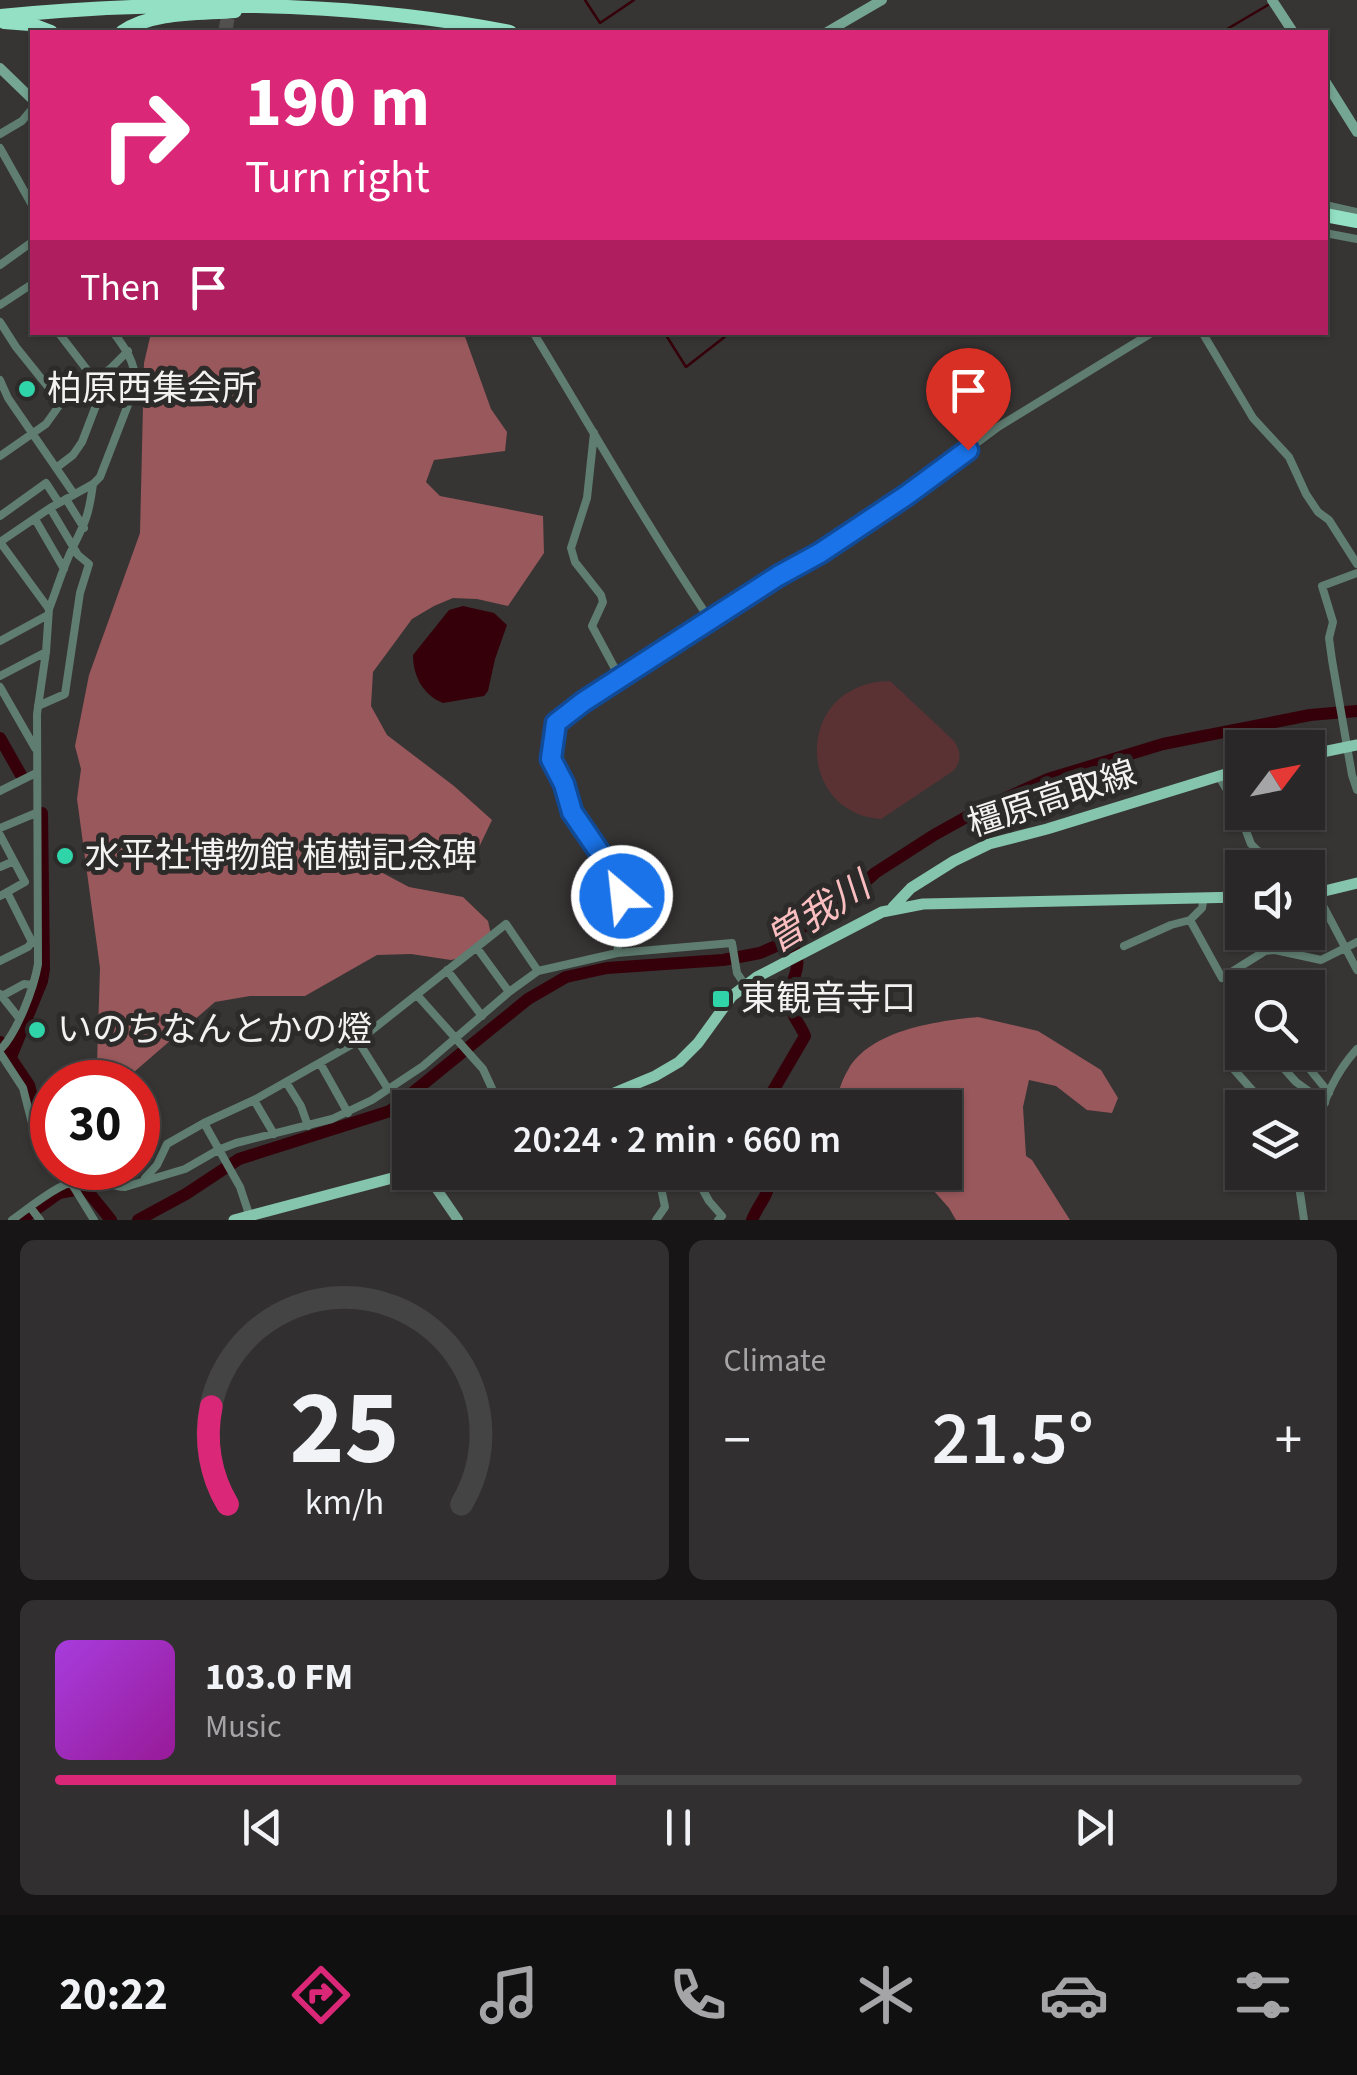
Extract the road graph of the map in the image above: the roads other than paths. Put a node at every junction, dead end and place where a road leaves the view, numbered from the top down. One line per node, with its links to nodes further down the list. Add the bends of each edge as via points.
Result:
1 (58, 0): 6 (highway)
2 (323, 0): 5 (highway)
3 (882, 0): 10 (street)
4 (1274, 4): 11 (street)
5 (353, 8): 6 (highway, via 160,3); 8 (highway, via 170,16); 9 (highway)
6 (0, 16): 7 (highway)
7 (46, 30)
8 (126, 30)
9 (498, 30)
10 (830, 30)
11 (1293, 30)
12 (0, 68): 14 (street)
13 (1328, 86): 16 (street)
14 (30, 97)
15 (30, 111): 17 (street)
16 (1357, 132)
17 (0, 134)
18 (0, 148): 19 (street)
19 (30, 201)
20 (1328, 206): 21 (street)
21 (1357, 212)
22 (1328, 216): 23 (highway)
23 (1357, 221)
24 (1328, 234): 25 (street)
25 (1357, 240)
26 (30, 243): 27 (street)
27 (0, 265)
28 (30, 290): 29 (street)
29 (0, 305)
30 (0, 322): 41 (street)
31 (60, 335): 38 (street)
32 (116, 335): 36 (street)
33 (536, 335): 43 (street)
34 (1149, 335): 57 (street)
35 (1204, 335): 53 (street, via 1252,418 1289,456 1306,494)
36 (128, 351): 37 (street); 46 (street, via 136,384)
37 (110, 369): 38 (street); 45 (street, via 82,442)
38 (94, 379): 41 (street)
39 (0, 380): 40 (street)
40 (4, 401): 42 (street)
41 (61, 403): 42 (street)
42 (32, 433): 44 (street); 45 (street)
43 (594, 433): 57 (street); 61 (street, via 587,498 571,548 602,596 592,626)
44 (0, 456)
45 (56, 468): 47 (street)
46 (94, 484): 47 (street); 50 (street)
47 (62, 501): 48 (street, via 46,484); 49 (street); 50 (street); 52 (street)
48 (0, 516)
49 (34, 519): 51 (street); 54 (street)
50 (84, 528): 52 (street)
51 (0, 542): 56 (street)
52 (73, 546): 54 (street); 63 (street, via 89,564 66,694)
53 (1357, 564)
54 (64, 569): 56 (street)
55 (1357, 573): 64 (street, via 1322,586)
56 (49, 612): 58 (street); 59 (street)
57 (710, 620): 61 (street)
58 (0, 641)
59 (46, 652): 60 (street); 63 (street)
60 (0, 676)
61 (620, 678): 92 (street, via 556,723 550,751 572,812 622,885)
62 (0, 687): 65 (street)
63 (38, 706): 65 (street)
64 (1352, 746): 66 (main road); 70 (street)
65 (36, 750): 67 (street)
66 (1325, 752)
67 (36, 773): 71 (street); 72 (street)
68 (1225, 773): 69 (main road, 橿原高取線)
69 (1218, 774): 74 (street); 84 (main road, 橿原高取線, via 989,844 911,888)
70 (1357, 790)
71 (0, 792)
72 (36, 812): 73 (street); 77 (street)
73 (0, 832): 75 (street)
74 (1257, 850)
75 (14, 860): 76 (street); 78 (street)
76 (0, 867)
77 (37, 880): 78 (street); 87 (street)
78 (24, 882): 81 (street)
79 (1357, 883): 80 (main road)
80 (1325, 892)
81 (3, 894): 87 (street)
82 (1204, 897): 83 (main road, 橿原高取線); 84 (main road, 橿原高取線); 86 (street)
83 (1225, 897)
84 (892, 909): 98 (main road, 橿原高取線)
85 (1325, 916): 91 (street)
86 (1190, 920): 89 (street); 91 (street, via 1222,978 1264,951 1320,960)
87 (35, 942): 93 (street); 97 (street)
88 (1357, 942): 91 (street)
89 (1124, 946)
90 (476, 948): 94 (street); 96 (street, via 506,924); 99 (street)
91 (1345, 948): 95 (street)
92 (617, 953): 96 (street); 98 (street, via 732,943)
93 (0, 961)
94 (447, 970): 101 (street); 102 (street)
95 (1357, 970)
96 (538, 971): 99 (street)
97 (32, 985): 100 (street); 103 (street)
98 (745, 986): 115 (main road, 橿原高取線, via 688,1053)
99 (508, 992): 102 (street)
100 (1, 995): 103 (street)
101 (417, 995): 104 (street); 105 (street)
102 (482, 1016): 104 (street)
103 (23, 1017): 107 (street)
104 (457, 1040): 116 (street); 117 (street)
105 (358, 1041): 108 (street); 116 (street)
106 (1357, 1049): 121 (street)
107 (0, 1051): 113 (street)
108 (320, 1062): 114 (street); 125 (street)
109 (28, 1067): 113 (street)
110 (1234, 1070): 119 (street)
111 (1286, 1070): 120 (street)
112 (1310, 1070): 121 (street)
113 (16, 1073): 124 (street)
114 (286, 1082): 122 (street); 127 (street)
115 (626, 1088): 118 (main road, 橿原高取線)
116 (388, 1090): 125 (street)
117 (494, 1090)
118 (621, 1090)
119 (1252, 1090)
120 (1307, 1090)
121 (1329, 1093): 123 (street)
122 (254, 1100): 126 (street); 128 (street)
123 (1325, 1103)
124 (30, 1112)
125 (348, 1112): 127 (street)
126 (204, 1122): 129 (street); 130 (street, via 167,1144)
127 (308, 1126): 128 (street)
128 (274, 1134): 129 (street)
129 (221, 1154): 131 (street); 140 (street, via 248,1211)
130 (160, 1157)
131 (160, 1177)
132 (392, 1179): 140 (main road)
133 (57, 1190): 139 (street)
134 (77, 1190): 142 (street)
135 (437, 1190): 143 (street)
136 (662, 1190): 144 (street, via 665,1207)
137 (703, 1190): 145 (street, via 722,1216)
138 (1299, 1190): 146 (street)
139 (34, 1212): 141 (street)
140 (240, 1218)
141 (12, 1220)
142 (94, 1220)
143 (458, 1220)
144 (656, 1220)
145 (718, 1220)
146 (1304, 1220)

